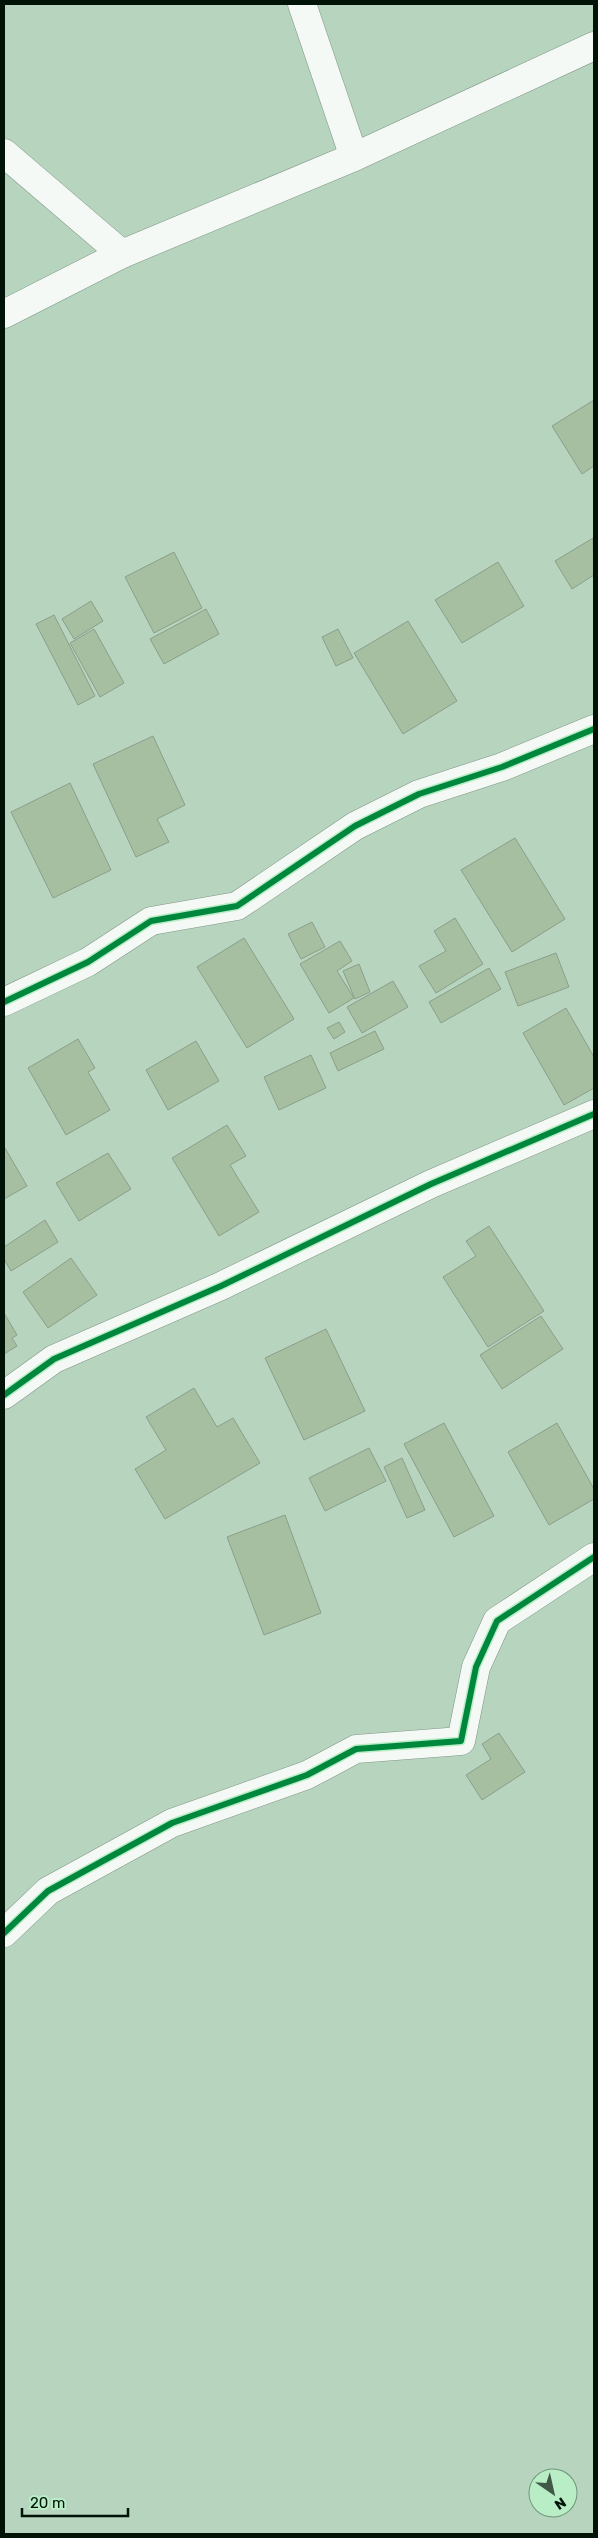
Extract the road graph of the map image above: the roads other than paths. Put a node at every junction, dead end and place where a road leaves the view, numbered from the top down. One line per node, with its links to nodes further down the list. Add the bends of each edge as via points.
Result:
1 (302, 4): 4 (street)
2 (594, 46): 4 (street)
3 (4, 153): 5 (street)
4 (354, 157): 5 (street)
5 (122, 254): 6 (street)
6 (4, 314)
7 (594, 729): 8 (street, via 502,767 419,794 355,826 237,906 151,921 88,962)
8 (4, 1002)
9 (594, 1114): 10 (street, via 431,1184 221,1286 54,1359)
10 (4, 1395)
11 (594, 1557): 12 (street, via 498,1622 476,1667 461,1741 356,1749 307,1775 172,1823 48,1891)
12 (4, 1933)

